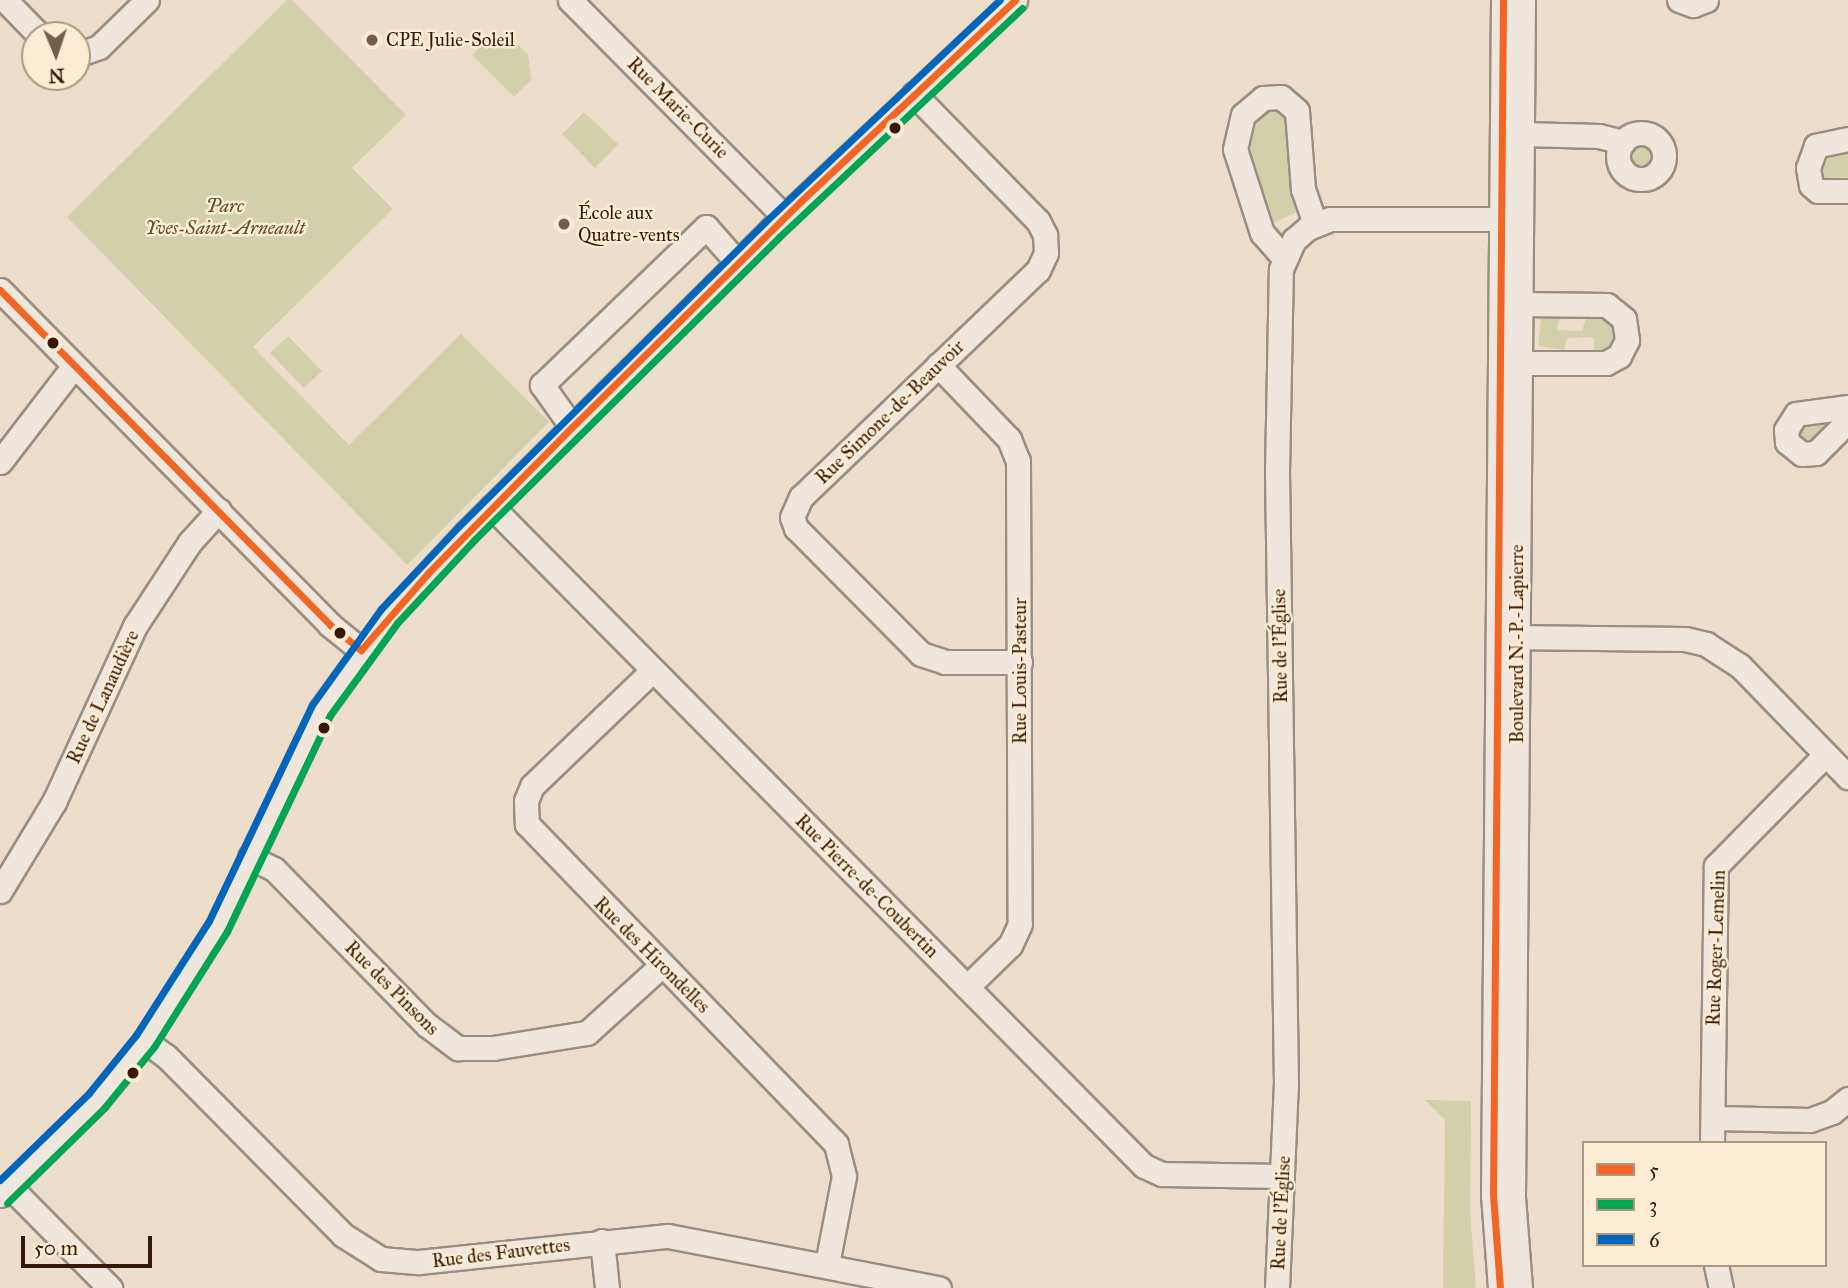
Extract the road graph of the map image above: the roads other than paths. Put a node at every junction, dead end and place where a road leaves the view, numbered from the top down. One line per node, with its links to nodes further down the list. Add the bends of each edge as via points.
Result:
1 (5, 0): 9 (street)
2 (147, 0): 10 (street)
3 (570, 0): 16 (street, Rue Marie-Curie)
4 (1015, 0): 11 (street)
5 (1503, 0): 17 (street, Boulevard N.-P.-Lapierre)
6 (1523, 0): 12 (street, Boulevard N.-P.-Lapierre)
7 (1679, 0): 8 (street, via 1693,5)
8 (1706, 0)
9 (25, 21)
10 (91, 50)
11 (914, 94): 16 (street); 24 (street, Rue Simone-de-Beauvoir, via 1038,220 1046,242 1038,270)
12 (1522, 134): 14 (street, via 1599,136); 17 (street, Boulevard N.-P.-Lapierre)
13 (1848, 139): 15 (street, via 1816,146 1808,168 1814,188)
14 (1623, 142)
15 (1848, 191)
16 (785, 217): 20 (street)
17 (1511, 219): 18 (street, via 1341,218); 22 (street, Boulevard N.-P.-Lapierre); 23 (street, Boulevard N.-P.-Lapierre)
18 (1315, 224): 19 (street, via 1294,240); 19 (street, via 1303,189 1297,111 1281,97 1263,98 1243,115 1235,149 1262,233)
19 (1284, 258): 46 (street, Rue de l'Église, via 1277,472 1286,1059)
20 (738, 263): 28 (street); 28 (street, via 706,227 542,385)
21 (0, 290): 25 (street)
22 (1520, 304): 23 (street, Boulevard N.-P.-Lapierre); 23 (street, via 1575,334)
23 (1510, 363): 32 (street, Boulevard N.-P.-Lapierre)
24 (938, 365): 34 (street, Rue Louis-Pasteur, via 1009,439 1017,454); 34 (street, Rue Simone-de-Beauvoir, via 798,501 793,523 921,654 945,662)
25 (74, 366): 29 (street); 31 (street)
26 (1848, 407): 27 (street, via 1796,414 1786,430 1787,442 1802,454 1816,453)
27 (1848, 421)
28 (572, 427): 30 (street)
29 (0, 462)
30 (492, 507): 33 (street); 35 (street, Rue Pierre-de-Coubertin)
31 (219, 510): 33 (street); 39 (street, Rue de Lanaudière, via 190,542 135,626 45,820)
32 (1508, 637): 36 (street, via 1685,639 1706,645 1740,666); 55 (street, Boulevard N.-P.-Lapierre, via 1493,1195); 56 (street, Boulevard N.-P.-Lapierre, via 1513,1196)
33 (361, 650): 38 (street, via 307,734)
34 (1020, 662): 41 (street, Rue Louis-Pasteur, via 1020,924 1010,945)
35 (652, 671): 40 (street, Rue des Hirondelles, via 532,786 525,809 536,838); 41 (street, Rue Pierre-de-Coubertin)
36 (1825, 755): 37 (street); 44 (street, Rue Roger-Lemelin, via 1716,866)
37 (1848, 777)
38 (250, 857): 40 (street, Rue des Pinsons, via 274,869 427,1025 457,1048 493,1048 587,1033); 42 (street, via 218,926)
39 (0, 891)
40 (662, 965): 49 (street, Rue des Hirondelles, via 836,1144 844,1176)
41 (967, 987): 46 (street, Rue Pierre-de-Coubertin, via 1153,1171)
42 (145, 1041): 47 (street, via 97,1100); 48 (street, Rue des Fauvettes, via 166,1056 343,1235 372,1256 419,1262)
43 (1848, 1099): 44 (street, via 1832,1112 1810,1120)
44 (1713, 1118): 45 (street, Rue Roger-Lemelin)
45 (1712, 1141)
46 (1282, 1176): 54 (street, Rue de l'Église)
47 (5, 1190): 51 (street)
48 (602, 1241): 49 (street, Rue des Fauvettes, via 690,1238); 52 (street)
49 (827, 1264): 53 (street, Rue des Fauvettes)
50 (1716, 1267): 57 (street)
51 (110, 1288)
52 (607, 1288)
53 (939, 1288)
54 (1277, 1288)
55 (1500, 1288)
56 (1520, 1288)
57 (1721, 1288)

